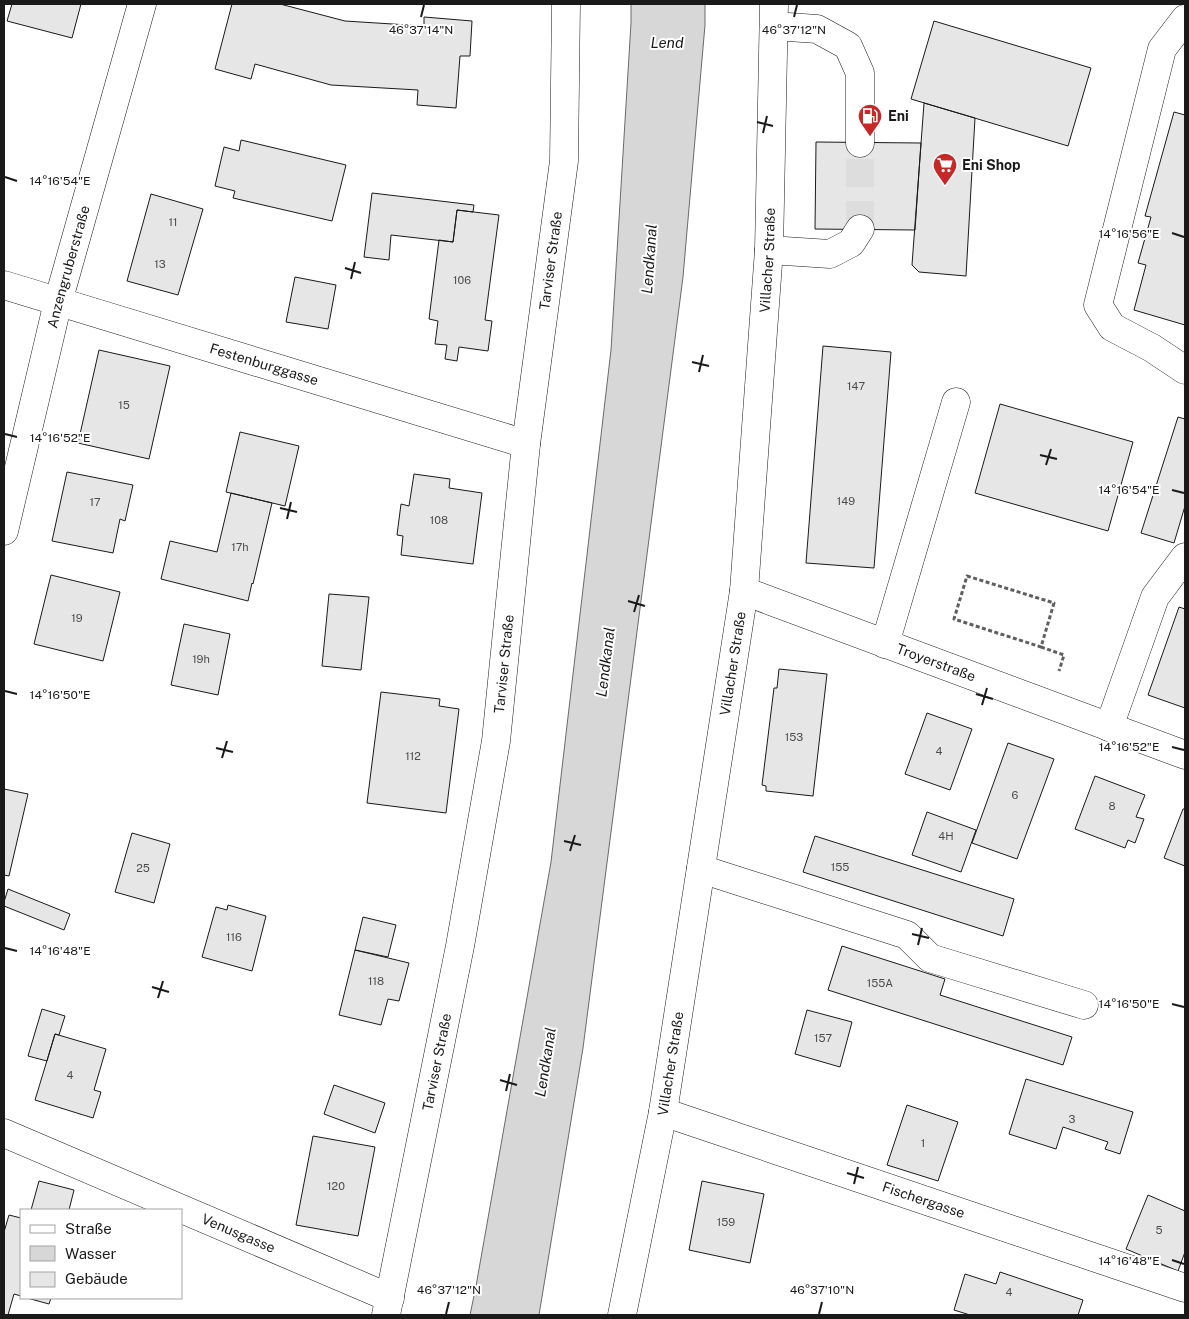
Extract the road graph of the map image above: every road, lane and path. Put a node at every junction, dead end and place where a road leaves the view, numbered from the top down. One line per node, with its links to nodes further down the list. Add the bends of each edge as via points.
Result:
1 (142, 4): 9 (street, Anzengruberstraße)
2 (566, 4): 12 (street, Tarviser Straße, via 564,162)
3 (774, 15): 5 (street, via 817,29 848,46 860,74); 7 (street, Villacher Straße)
4 (1185, 19): 10 (street, via 1162,49 1098,305 1112,327)
5 (860, 143)
6 (860, 229): 7 (street, via 850,243 830,254)
7 (769, 250): 15 (street, Villacher Straße)
8 (4, 285): 9 (street, Festenburggasse)
9 (58, 302): 12 (street, Festenburggasse); 13 (street, Anzengruberstraße)
10 (1185, 370)
11 (956, 402): 17 (street)
12 (526, 444): 27 (street, Tarviser Straße, via 496,741 460,946)
13 (4, 531)
14 (1185, 557): 18 (street, via 1155,597)
15 (744, 591): 17 (street, Troyerstraße); 20 (street, Villacher Straße)
16 (954, 619): 16 (path, via 967,576 1054,603 1041,647)
17 (885, 644): 18 (street, Troyerstraße)
18 (1109, 727): 19 (street, Troyerstraße)
19 (1185, 755)
20 (701, 869): 21 (street, via 907,935 930,958); 22 (street, Villacher Straße)
21 (1084, 1005)
22 (663, 1112): 26 (street, Fischergasse); 28 (street, Villacher Straße)
23 (4, 1133): 24 (street, Venusgasse)
24 (173, 1209)
25 (182, 1213): 27 (street, Venusgasse)
26 (1185, 1288)
27 (388, 1306)
28 (622, 1315)

